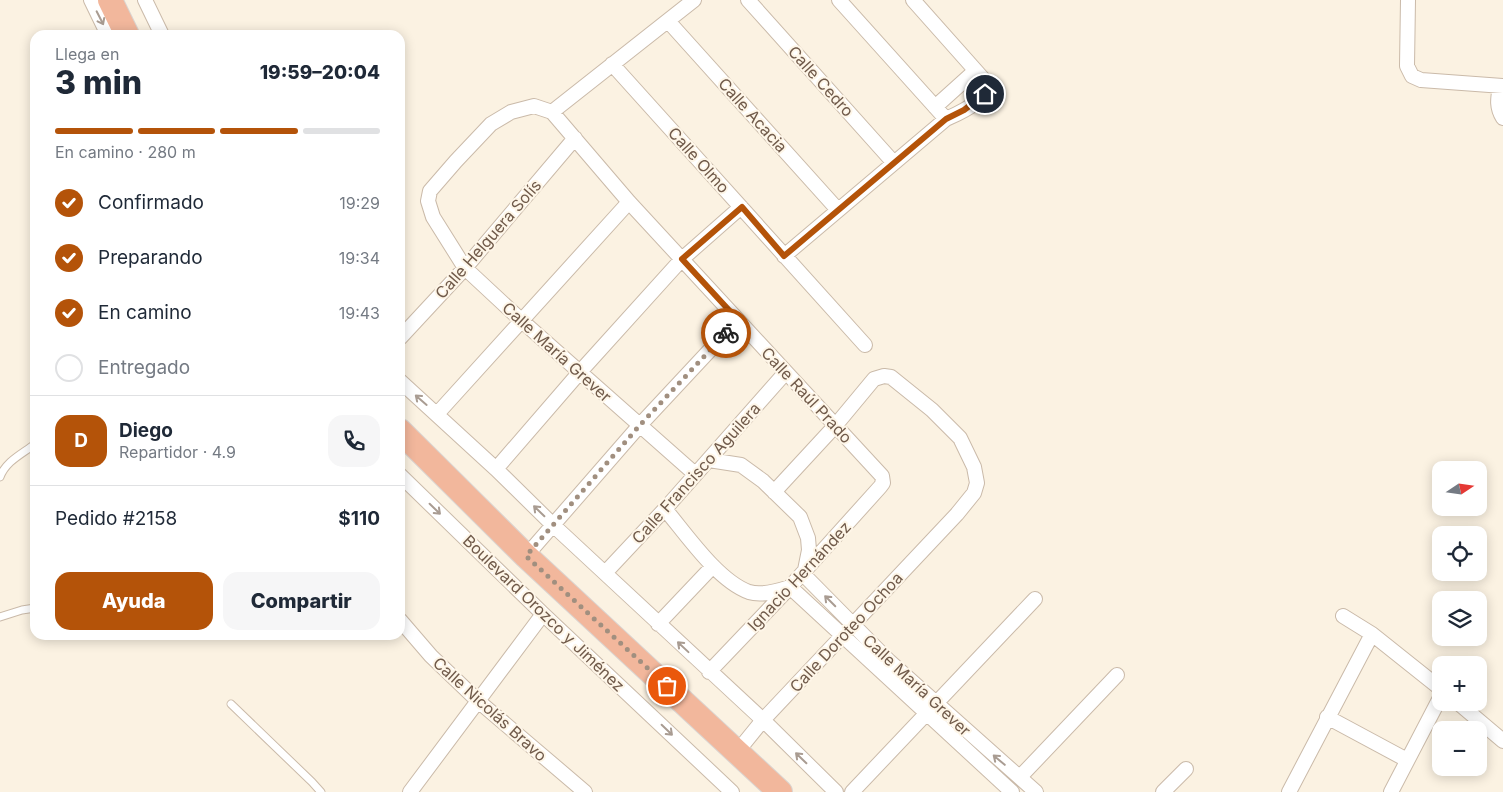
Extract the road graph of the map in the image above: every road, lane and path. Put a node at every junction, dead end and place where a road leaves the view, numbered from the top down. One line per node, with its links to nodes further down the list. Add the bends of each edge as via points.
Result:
1 (91, 0): 11 (street, one-way to 11)
2 (110, 0): 12 (highway)
3 (126, 0): 13 (highway)
4 (144, 0): 14 (street)
5 (694, 0): 10 (street)
6 (748, 0): 23 (street, Calle Cedro)
7 (839, 0): 18 (street)
8 (913, 0): 16 (street)
9 (1408, 0): 17 (street, via 1406,66 1412,76 1421,80)
10 (668, 21): 15 (street); 26 (street, Calle Acacia)
11 (106, 30)
12 (125, 30)
13 (141, 30)
14 (159, 30)
15 (612, 64): 19 (street); 25 (street, Calle Olmo)
16 (975, 71): 18 (street); 21 (street, via 986,81 985,94)
17 (1502, 86): 20 (street, via 1497,102)
18 (935, 107): 21 (street)
19 (552, 112): 22 (street, Calle Raúl Prado); 29 (street, Calle María Grever, via 534,106 511,112 491,124 430,191 428,201 433,217)
20 (1503, 118)
21 (946, 119): 23 (street)
22 (575, 138): 24 (street, Calle Raúl Prado); 29 (street, Calle Helguera Solís)
23 (894, 163): 26 (street)
24 (629, 202): 28 (street, Calle Raúl Prado); 31 (street)
25 (742, 207): 27 (street, Calle Olmo); 28 (street)
26 (838, 210): 27 (street)
27 (784, 256): 33 (street, Calle Olmo)
28 (682, 259): 30 (street, Calle Raúl Prado); 35 (street)
29 (464, 268): 31 (street, Calle María Grever); 32 (street, Calle Helguera Solís)
30 (738, 320): 34 (street, Calle Raúl Prado); 38 (street)
31 (522, 322): 35 (street, Calle María Grever); 37 (street)
32 (405, 333)
33 (865, 345)
34 (786, 372): 39 (street, Calle Raúl Prado); 43 (street, Calle Francisco Aguilera)
35 (580, 373): 38 (street, Calle María Grever); 44 (street)
36 (405, 385): 37 (street, one-way to 36)
37 (437, 414): 44 (street)
38 (640, 425): 45 (street, Calle María Grever); 51 (street)
39 (835, 426): 46 (street, Calle Raúl Prado); 49 (street); 63 (street, Calle Doroteo Ochoa, via 874,380 891,377 960,438 974,467 977,483 974,493 957,514)
40 (405, 437): 52 (highway)
41 (30, 448): 47 (lane, via 9,463)
42 (405, 456): 86 (highway, via 518,567)
43 (709, 460): 45 (street, Calle Francisco Aguilera); 49 (street, via 741,464)
44 (496, 469): 51 (street, one-way to 44)
45 (695, 474): 50 (street, Calle Francisco Aguilera)
46 (882, 476): 54 (street, Ignacio Hernández, via 880,487)
47 (0, 477)
48 (405, 480): 59 (street, Boulevard Orozco y Jiménez, one-way to 59)
49 (774, 492): 54 (street, via 800,517 808,538 810,550)
50 (665, 509): 53 (street); 55 (street, Calle Francisco Aguilera)
51 (553, 525): 52 (street); 55 (street)
52 (526, 556): 78 (highway)
53 (713, 566): 56 (street, via 732,584 751,593 775,592); 62 (street)
54 (804, 572): 56 (street, Ignacio Hernández); 63 (street, Calle María Grever, one-way to 54)
55 (605, 573): 62 (street)
56 (790, 587): 66 (street, Calle María Grever); 67 (street, Ignacio Hernández)
57 (1035, 599): 72 (street)
58 (30, 609): 61 (lane)
59 (543, 614): 70 (street); 85 (street, Boulevard Orozco y Jiménez, one-way to 85)
60 (1343, 616): 65 (street)
61 (0, 617)
62 (658, 624): 67 (street, one-way to 62)
63 (854, 625): 66 (street, Calle Doroteo Ochoa); 72 (street, Calle María Grever)
64 (405, 626): 70 (street, Calle Nicolás Bravo)
65 (1372, 634): 69 (street); 75 (street)
66 (843, 636): 72 (street, Calle María Grever); 76 (street, Calle Doroteo Ochoa)
67 (709, 672): 76 (street)
68 (1117, 675): 81 (street)
69 (1432, 682)
70 (477, 700): 83 (street); 84 (street, Calle Nicolás Bravo)
71 (231, 704): 82 (lane)
72 (931, 708): 81 (street, Calle María Grever, one-way to 72); 89 (street); 90 (street, Calle María Grever)
73 (1433, 711): 79 (street)
74 (1468, 711): 77 (street)
75 (1327, 717): 79 (street); 93 (street)
76 (763, 720): 78 (street, Calle Doroteo Ochoa); 88 (street, one-way to 76)
77 (1503, 741)
78 (737, 752): 87 (highway)
79 (1407, 760): 94 (street)
80 (1186, 769): 92 (street)
81 (1020, 777): 91 (street, Calle María Grever)
82 (321, 792)
83 (410, 792)
84 (586, 792)
85 (732, 792)
86 (758, 792)
87 (780, 792)
88 (836, 792)
89 (852, 792)
90 (1012, 792)
91 (1036, 792)
92 (1163, 792)
93 (1289, 792)
94 (1392, 792)

